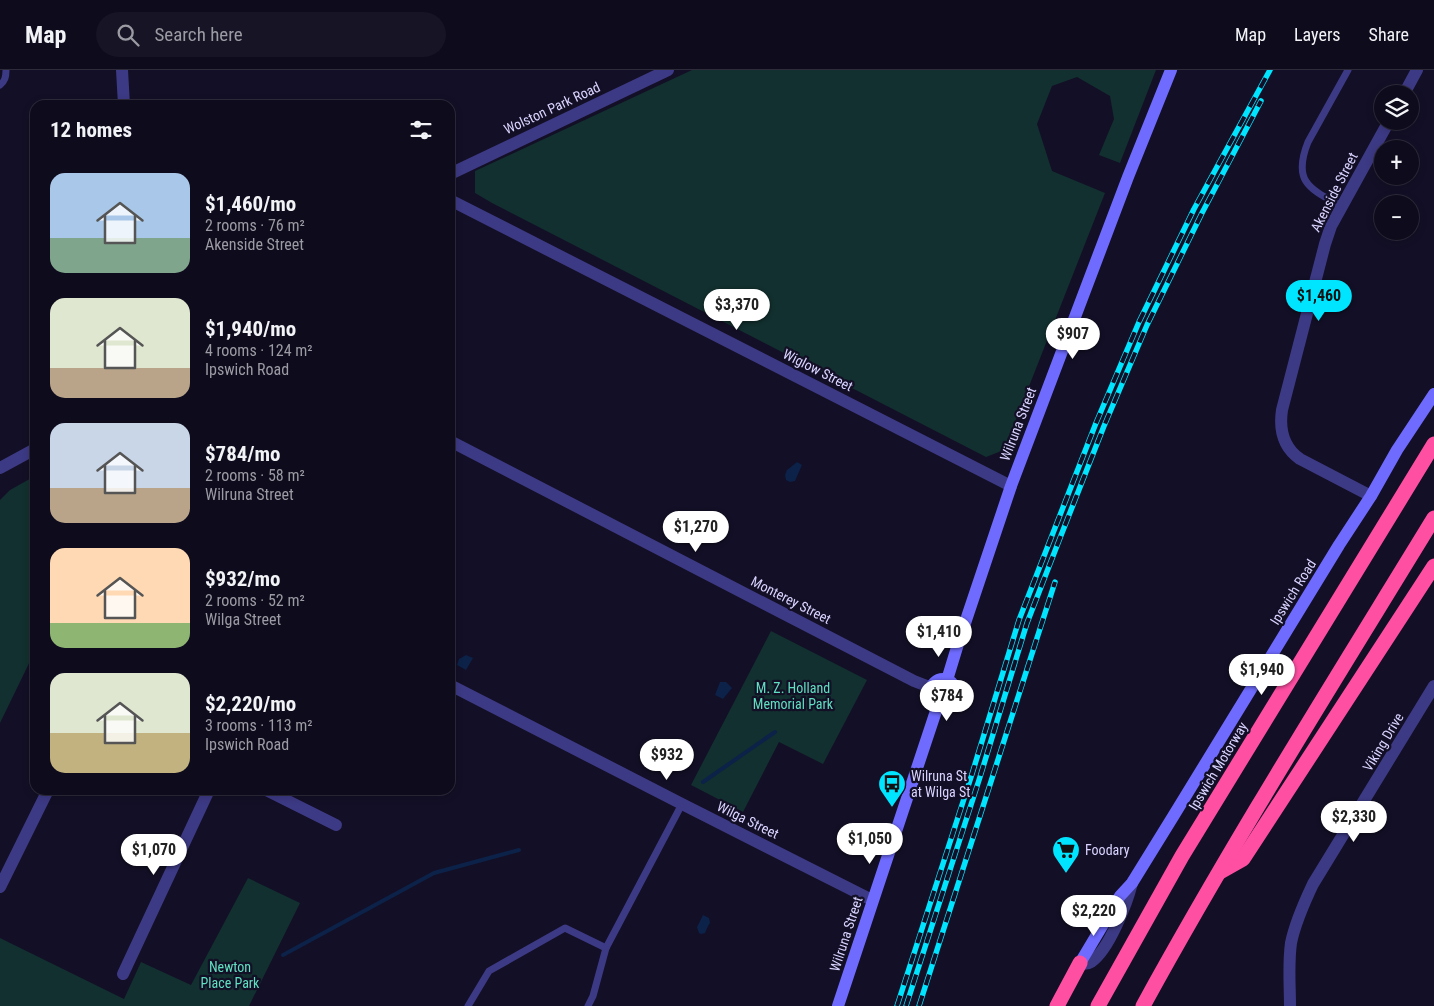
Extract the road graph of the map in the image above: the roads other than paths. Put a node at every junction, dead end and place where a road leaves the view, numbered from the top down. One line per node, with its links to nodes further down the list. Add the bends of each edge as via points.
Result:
1 (6, 70): 7 (lane, via 4,82)
2 (122, 70): 9 (street)
3 (668, 70): 11 (street, Wolston Park Road)
4 (1171, 70): 19 (main road, Wilruna Street)
5 (1348, 70): 13 (lane, via 1308,142 1301,168 1310,186)
6 (1417, 70): 8 (street)
7 (0, 85)
8 (1409, 85)
9 (124, 100)
10 (1383, 130): 13 (street, Akenside Street)
11 (455, 172)
12 (455, 203): 19 (street, Wiglow Street)
13 (1341, 206): 20 (street, Akenside Street, via 1324,244 1280,422 1293,454)
14 (1434, 394): 20 (main road, Ipswich Road)
15 (455, 444): 26 (street, Monterey Street)
16 (1434, 444): 43 (highway, Ipswich Motorway, via 1182,856)
17 (30, 453): 18 (street)
18 (0, 468)
19 (1011, 486): 23 (main road, Wilruna Street)
20 (1371, 496): 37 (main road, Ipswich Road)
21 (1434, 518): 33 (highway)
22 (1434, 566): 33 (highway, via 1243,859)
23 (947, 680): 26 (main road, via 936,681); 27 (main road, Wilruna Street, via 954,688 954,695 947,702)
24 (1434, 686): 45 (street, Viking Drive, via 1313,884 1291,944)
25 (455, 688): 31 (street, Wilga Street)
26 (932, 688): 27 (main road, via 933,698)
27 (939, 702): 35 (main road, Wilruna Street)
28 (46, 795): 34 (street)
29 (207, 795): 38 (street)
30 (276, 795): 32 (street)
31 (682, 804): 35 (street, Wilga Street); 36 (lane)
32 (336, 825)
33 (1218, 874): 44 (highway)
34 (0, 887)
35 (872, 900): 41 (main road, Wilruna Street)
36 (606, 948): 39 (lane, via 565,928 489,971); 40 (lane)
37 (1080, 963): 42 (highway)
38 (123, 974)
39 (468, 1006)
40 (588, 1006)
41 (838, 1006)
42 (1057, 1006)
43 (1098, 1006)
44 (1143, 1006)
45 (1290, 1006)

